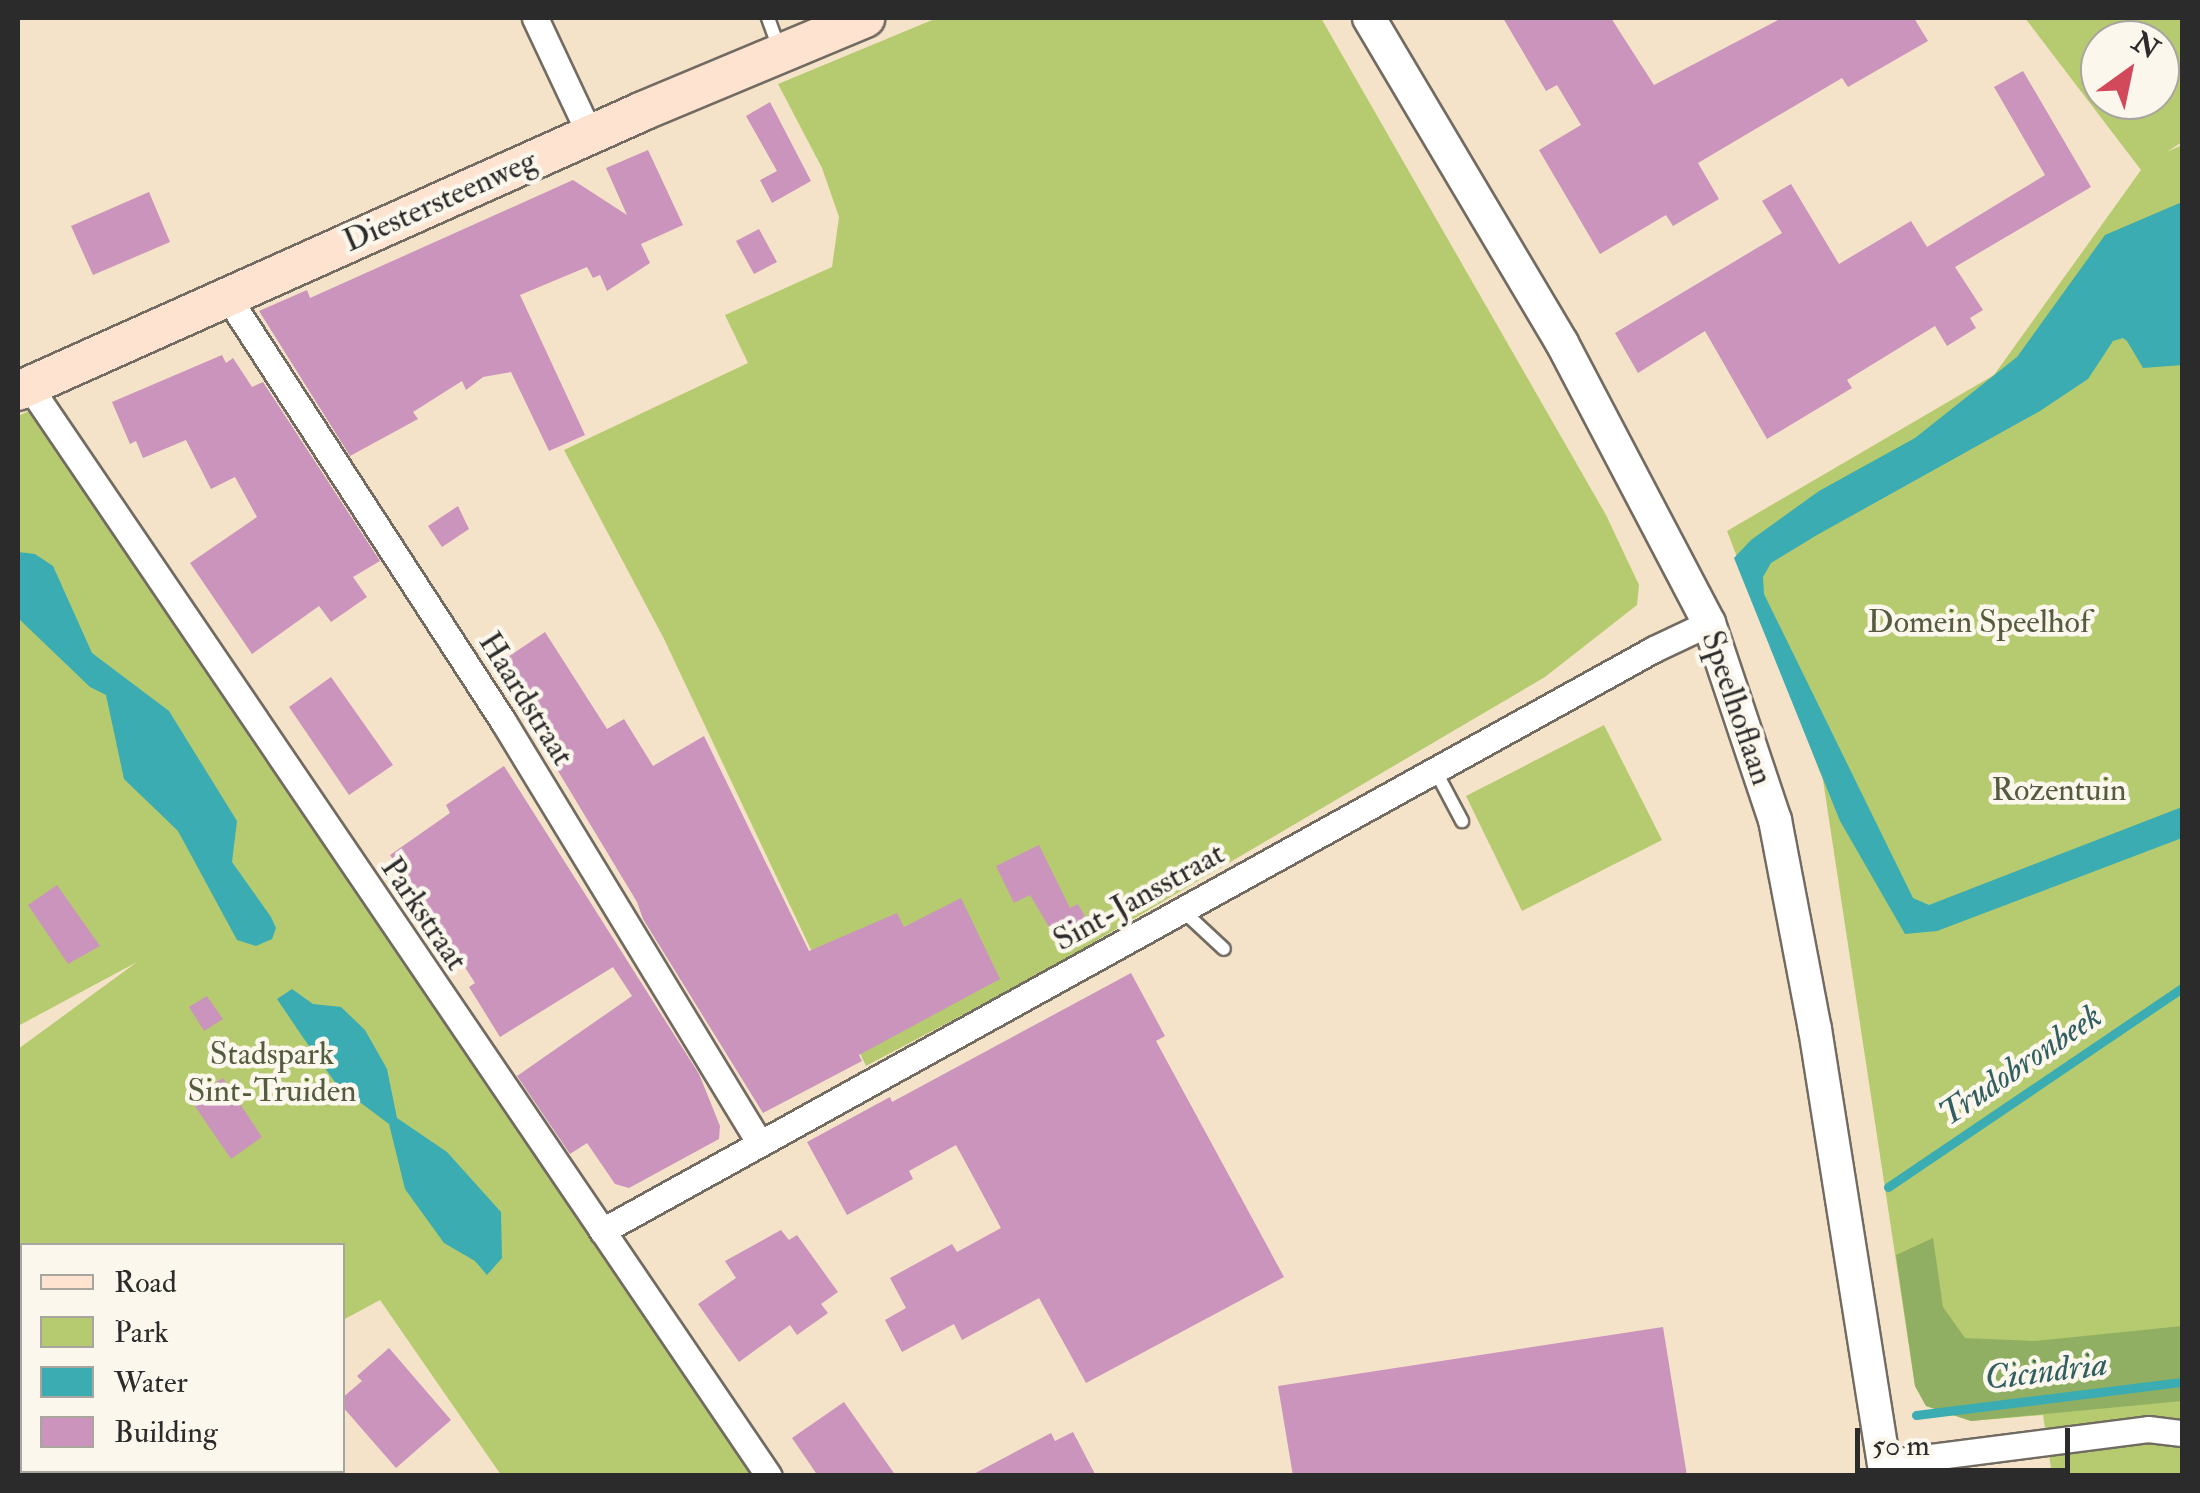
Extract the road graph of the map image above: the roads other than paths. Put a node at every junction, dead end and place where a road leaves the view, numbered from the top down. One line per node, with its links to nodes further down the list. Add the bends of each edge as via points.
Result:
1 (535, 18): 6 (street)
2 (768, 18): 5 (lane)
3 (865, 18): 5 (main road, Diestersteenweg)
4 (1369, 18): 9 (street, Speelhoflaan, via 1562,343)
5 (780, 53): 6 (main road, Diestersteenweg)
6 (590, 135): 7 (main road, Diestersteenweg)
7 (226, 296): 8 (main road, Diestersteenweg); 14 (street, Haardstraat, via 503,720)
8 (23, 388): 15 (street, Parkstraat)
9 (1709, 623): 10 (street, Sint-Jansstraat); 17 (street, Speelhoflaan, via 1775,820)
10 (1435, 770): 11 (lane); 12 (street, Sint-Jansstraat)
11 (1462, 820)
12 (1182, 910): 13 (lane); 14 (street, Sint-Jansstraat)
13 (1224, 949)
14 (759, 1142): 15 (street, Sint-Jansstraat)
15 (602, 1231): 18 (street, Parkstraat)
16 (2182, 1433): 17 (street, via 2148,1429)
17 (1885, 1469)
18 (769, 1476)

